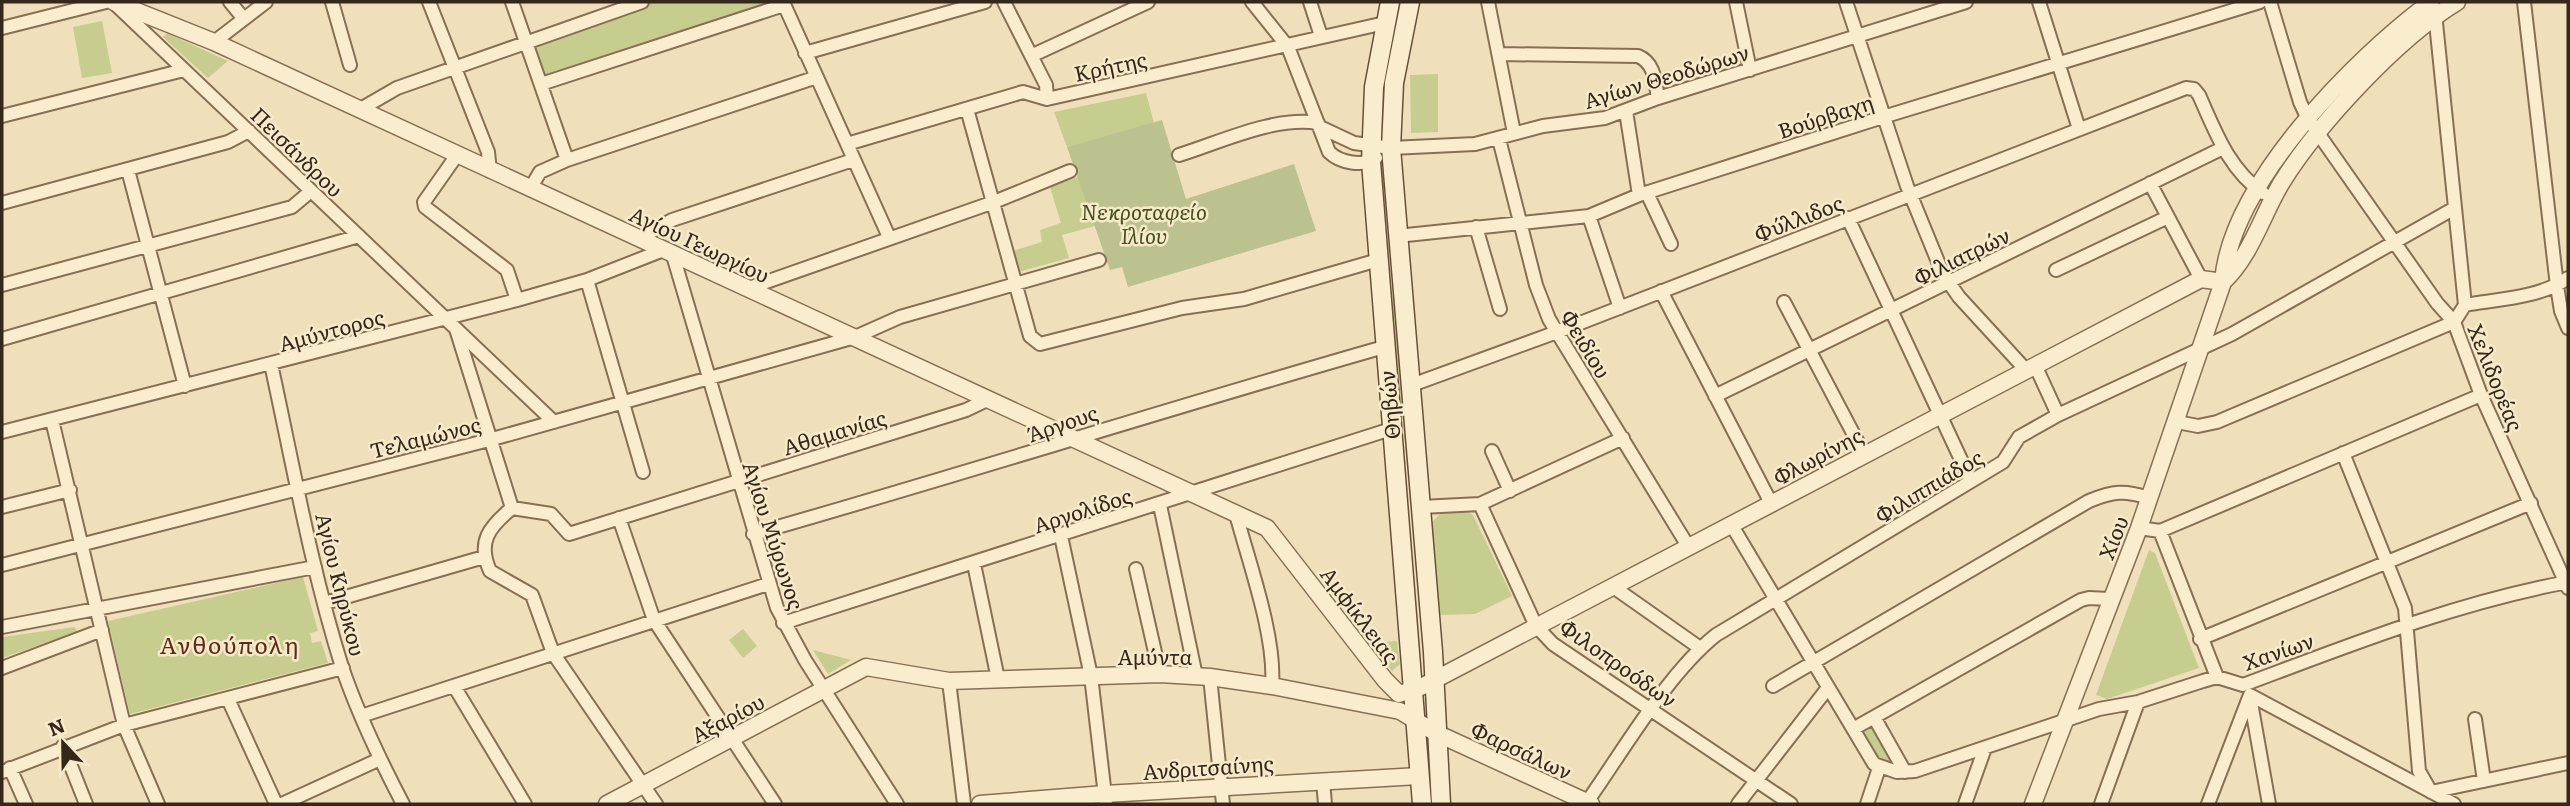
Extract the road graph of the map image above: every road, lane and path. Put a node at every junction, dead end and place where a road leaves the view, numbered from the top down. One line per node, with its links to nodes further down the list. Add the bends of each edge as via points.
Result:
1 (106, 2): 29 (street)
2 (113, 2): 32 (street, Αγίου Γεωργίου); 41 (street, Πεισάνδρου)
3 (230, 2): 27 (street)
4 (266, 2): 27 (street)
5 (332, 2): 39 (street)
6 (429, 2): 40 (street)
7 (512, 2): 33 (street)
8 (642, 2): 33 (street)
9 (985, 2): 35 (street)
10 (1004, 2): 37 (street)
11 (1148, 2): 37 (street)
12 (1252, 2): 34 (street)
13 (1310, 2): 30 (street)
14 (1390, 2): 28 (main road, Θηβών)
15 (1410, 2): 60 (main road, Θηβών, via 1394,83)
16 (1488, 2): 36 (street)
17 (1736, 2): 42 (street)
18 (1846, 2): 31 (street)
19 (1966, 2): 31 (street, Αγίων Θεοδώρων)
20 (2039, 2): 38 (street)
21 (2260, 2): 38 (street, Βούρβαχη)
22 (2270, 2): 52 (street, Χελιδορέας)
23 (2456, 2): 26 (street, Χίου)
24 (2524, 2): 102 (street)
25 (783, 3): 35 (street); 44 (street)
26 (2433, 7): 52 (street, Χίου, via 2383,41); 57 (street, Χίου); 78 (street)
27 (244, 19): 32 (street)
28 (1385, 23): 30 (street, Κρήτης); 62 (main road, Θηβών, via 1374,86)
29 (2, 28)
30 (1321, 36): 34 (street, Κρήτης)
31 (1856, 37): 42 (street, Αγίων Θεοδώρων); 51 (street)
32 (214, 42): 48 (street, Αγίου Γεωργίου)
33 (526, 42): 40 (street); 44 (street)
34 (1288, 47): 46 (street, Κρήτης); 53 (street)
35 (806, 53): 43 (street)
36 (1500, 54): 45 (street, via 1638,56 1651,66); 56 (street)
37 (1033, 55): 46 (street)
38 (2056, 64): 51 (street, Βούρβαχη); 54 (street)
39 (350, 65)
40 (455, 66): 48 (street, via 387,92); 68 (street, via 488,152)
41 (184, 70): 50 (street); 55 (street, Πεισάνδρου)
42 (1750, 70): 45 (street, Αγίων Θεοδώρων)
43 (817, 77): 59 (street); 65 (street)
44 (541, 84): 65 (street)
45 (1658, 98): 49 (street, Αγίων Θεοδώρων)
46 (1047, 99): 47 (street, Κρήτης, via 1023,92)
47 (967, 109): 59 (street, Κρήτης); 77 (street)
48 (359, 110): 63 (street, Αγίου Γεωργίου)
49 (1626, 111): 56 (street, Αγίων Θεοδώρων); 73 (street)
50 (2, 116)
51 (1883, 117): 73 (street, Βούρβαχη); 74 (street)
52 (2308, 119): 57 (street, Χελιδορέας); 75 (street, Χίου)
53 (1320, 125): 62 (street); 62 (street, via 1334,157 1354,162); 64 (street, via 1307,121 1261,129)
54 (2079, 129): 61 (street, Φύλλιδος, via 2186,88 2194,89); 74 (street, Φύλλιδος)
55 (249, 131): 67 (street, via 228,142); 72 (street, Πεισάνδρου)
56 (1514, 133): 58 (street, Αγίων Θεοδώρων)
57 (2317, 134): 75 (street, Χίου); 89 (street, Χελιδορέας)
58 (1499, 139): 60 (street, Αγίων Θεοδώρων); 82 (street, Φειδίου)
59 (847, 144): 66 (street)
60 (1391, 148): 62 (street, Αγίων Θεοδώρων); 85 (main road, Θηβών)
61 (2224, 148): 70 (street, Φιλιατρών); 75 (street, via 2238,169)
62 (1371, 153): 93 (main road, Θηβών)
63 (457, 155): 68 (street, Αγίου Γεωργίου); 106 (street, via 425,207 507,270)
64 (1179, 155)
65 (567, 160): 71 (street, via 540,172)
66 (853, 160): 86 (street); 87 (street, via 672,220)
67 (128, 170): 76 (street); 90 (street)
68 (490, 171): 71 (street, Αγίου Γεωργίου)
69 (1070, 171): 77 (street)
70 (2150, 183): 80 (street); 100 (street, Φιλιατρών)
71 (530, 189): 87 (street, Αγίου Γεωργίου)
72 (311, 191): 84 (street, Πεισάνδρου); 90 (street, via 292,207)
73 (1643, 194): 79 (street, Βούρβαχη); 88 (street)
74 (1910, 194): 81 (street, Φύλλιδος); 100 (street)
75 (2265, 194): 99 (street, Χίου, via 2236,270)
76 (2, 202)
77 (995, 202): 86 (street); 98 (street)
78 (2453, 209): 89 (street, Φιλιππιάδος); 108 (street)
79 (1589, 216): 82 (street, Βούρβαχη); 109 (street)
80 (2168, 217): 94 (street); 96 (street)
81 (1848, 218): 104 (street, Φύλλιδος); 111 (street)
82 (1521, 222): 83 (street, Βούρβαχη); 116 (street, Φειδίου, via 1542,304)
83 (1476, 227): 85 (street, Βούρβαχη); 110 (street)
84 (359, 236): 105 (street); 112 (street, Πεισάνδρου)
85 (1397, 236): 126 (main road, Θηβών)
86 (889, 237): 103 (street)
87 (640, 238): 91 (street, Αγίου Γεωργίου)
88 (1671, 244)
89 (2394, 244): 113 (street, Χελιδορέας); 119 (street, Φιλιππιάδος)
90 (148, 246): 101 (street); 105 (street)
91 (669, 251): 97 (street, Αμύντορος); 103 (street, Αγίου Γεωργίου); 124 (street, Αγίου Μύρωνος)
92 (1099, 260): 98 (street, Τελαμώνος)
93 (1378, 260): 98 (street, via 1244,299 1182,308 1040,344 1030,336); 120 (main road, Θηβών)
94 (2056, 270)
95 (2568, 278): 102 (street)
96 (2201, 279): 99 (street); 123 (street, Φλωρίνης)
97 (587, 280): 106 (street, Αμύντορος); 130 (street)
98 (1015, 281): 117 (street, Τελαμώνος, via 900,317)
99 (2223, 282): 119 (street, Χίου)
100 (1947, 283): 111 (street, Φιλιατρών); 123 (street)
101 (2, 285)
102 (2557, 286): 108 (street); 114 (street)
103 (749, 288): 117 (street, Αγίου Γεωργίου)
104 (1661, 291): 109 (street, Φύλλιδος); 128 (street)
105 (161, 294): 118 (street); 125 (street)
106 (517, 300): 112 (street, Αμύντορος)
107 (1784, 302): 121 (street)
108 (2465, 305): 113 (street)
109 (1620, 308): 116 (street, Φύλλιδος)
110 (1500, 309)
111 (1890, 311): 121 (street, Φιλιατρών); 131 (street)
112 (446, 319): 115 (street, Πεισάνδρου); 122 (street, Αμύντορος)
113 (2454, 322): 127 (street, Χελιδορέας); 135 (street, via 2217,422 2198,426)
114 (2568, 328)
115 (456, 329): 134 (street, Πεισάνδρου); 140 (street, Πεισάνδρου)
116 (1557, 332): 126 (street, Φύλλιδος); 138 (street, Φειδίου)
117 (855, 337): 124 (street, Τελαμώνος); 129 (street, Αγίου Γεωργίου)
118 (2, 339)
119 (2203, 346): 132 (street, Φιλιππιάδος); 135 (street, Χίου)
120 (1384, 347): 136 (main road, Θηβών); 139 (street, Άργους)
121 (1809, 350): 128 (street, Φιλιατρών); 143 (street)
122 (271, 364): 125 (street, Αμύντορος); 147 (street, Αγίου Κηρύκου)
123 (2030, 368): 131 (street, Φλωρίνης); 132 (street)
124 (708, 378): 130 (street, Τελαμώνος); 146 (street, Αγίου Μύρωνος)
125 (185, 386): 133 (street, Αμύντορος)
126 (1409, 386): 157 (main road, Θηβών)
127 (2481, 395): 142 (street); 153 (street, Χελιδορέας)
128 (1715, 396): 152 (street)
129 (989, 400): 139 (street, Αγίου Γεωργίου); 146 (street, Αθαμανίας)
130 (620, 403): 134 (street, Τελαμώνος); 144 (street)
131 (1939, 415): 143 (street, Φλωρίνης); 145 (street)
132 (2058, 415): 145 (street, Φιλιππιάδος, via 2019,437 2003,462)
133 (52, 420): 137 (street, Αμύντορος); 148 (street)
134 (554, 422): 140 (street, Τελαμώνος)
135 (2178, 422): 151 (street, Χίου)
136 (1391, 429): 150 (street, Αργολίδος); 207 (main road, Θηβών)
137 (2, 432)
138 (1623, 438): 149 (street); 168 (street, Φειδίου)
139 (1075, 439): 150 (street, Αγίου Γεωργίου); 165 (street, Άργους)
140 (489, 440): 147 (street, Τελαμώνος); 158 (street, Πεισάνδρου)
141 (1492, 451): 149 (street)
142 (2343, 453): 164 (street); 170 (street)
143 (1864, 454): 152 (street, Φλωρίνης)
144 (643, 472)
145 (1971, 481): 179 (street, Φιλιππιάδος)
146 (737, 482): 160 (street, Αθαμανίας); 165 (street, Αγίου Μύρωνος)
147 (298, 486): 167 (street, Τελαμώνος); 173 (street, Αγίου Κηρύκου)
148 (70, 490): 156 (street); 167 (street)
149 (1510, 491): 154 (street)
150 (1193, 494): 155 (street, Αργολίδος); 159 (street, Αγίου Γεωργίου)
151 (2150, 498): 163 (street, Χίου); 191 (street, via 2124,490 2089,501)
152 (1771, 503): 161 (street, Φλωρίνης)
153 (2530, 503): 170 (street); 176 (street, Χελιδορέας)
154 (1480, 504): 157 (street); 185 (street, Φιλοπροόδων)
155 (1160, 505): 166 (street, Αργολίδος); 197 (street)
156 (2, 507)
157 (1421, 507): 200 (main road, Θηβών)
158 (512, 508): 160 (street, Αθαμανίας, via 551,514 569,534); 169 (street, via 490,527)
159 (1236, 514): 162 (street, Αγίου Γεωργίου); 203 (street, via 1266,628 1274,669)
160 (619, 519): 182 (street)
161 (1731, 524): 168 (street, Φλωρίνης); 179 (street)
162 (1267, 528): 207 (street, Αμφίκλειας, via 1392,689 1399,694)
163 (2139, 528): 164 (street); 178 (street, Χίου)
164 (2160, 531): 188 (street)
165 (753, 534): 175 (street, Αγίου Μύρωνος)
166 (1061, 536): 171 (street, Αργολίδος); 196 (street)
167 (82, 544): 172 (street, Τελαμώνος); 181 (street)
168 (1688, 546): 177 (street, Φλωρίνης)
169 (484, 557): 180 (street); 190 (street, via 494,576 532,594)
170 (2389, 563): 184 (street); 188 (street)
171 (974, 564): 183 (street, Αργολίδος); 199 (street)
172 (2, 565)
173 (315, 568): 180 (street, Αγίου Κηρύκου); 181 (street)
174 (1136, 569): 195 (street)
175 (768, 584): 182 (street); 183 (street, Αγίου Μύρωνος)
176 (2567, 584): 184 (street, Χανίων, via 2472,603)
177 (1612, 586): 185 (street, Φλωρίνης); 189 (street)
178 (2109, 599): 213 (street, via 2081,600); 216 (street, Χίου)
179 (1776, 600): 189 (street, Φιλιππιάδος); 191 (street)
180 (325, 603): 194 (street, Αγίου Κηρύκου)
181 (97, 610): 186 (street); 187 (street)
182 (654, 620): 190 (street); 220 (street)
183 (783, 623): 206 (street, Αγίου Μύρωνος)
184 (2407, 624): 208 (street, Χανίων); 235 (street, via 2419,771)
185 (1536, 626): 200 (street, Φλωρίνης); 211 (street, Φιλοπροόδων, via 1553,644)
186 (2, 627)
187 (102, 630): 193 (street); 217 (street)
188 (2200, 639): 198 (street)
189 (1700, 648): 211 (street, Φιλιππιάδος)
190 (554, 653): 202 (street); 233 (street)
191 (1813, 663): 204 (street); 205 (street)
192 (866, 667): 201 (street, Αμύντα); 206 (street, Αξαρίου)
193 (2, 668)
194 (343, 668): 209 (street); 212 (street, Αγίου Κηρύκου)
195 (1160, 674): 196 (street, Αμύντα); 197 (street, Αμύντα)
196 (1091, 676): 199 (street, Αμύντα); 236 (street)
197 (1203, 676): 203 (street, Αμύντα); 234 (street)
198 (2217, 677): 208 (street, Χανίων); 210 (street, Χανίων)
199 (998, 679): 201 (street, Αμύντα)
200 (1433, 679): 207 (street); 219 (main road, Θηβών)
201 (949, 681): 249 (street)
202 (454, 686): 212 (street); 244 (street)
203 (1272, 686): 215 (street, Αμύντα, via 1401,711)
204 (1773, 686)
205 (1827, 688): 218 (street); 230 (street)
206 (824, 689): 220 (street, Αξαρίου); 248 (street, Αγίου Μύρωνος)
207 (1413, 690): 215 (main road, Θηβών)
208 (2246, 690): 235 (street); 261 (street); 262 (street)
209 (228, 699): 217 (street); 241 (street)
210 (2138, 702): 216 (street, Χανίων); 260 (street)
211 (1653, 709): 230 (street, Φιλοπροόδων); 237 (street, Φιλιππιάδος)
212 (361, 716): 223 (street, Αγίου Κηρύκου)
213 (1874, 717): 218 (street); 227 (street)
214 (2475, 719): 232 (street)
215 (1414, 720): 219 (street, Αμύντα); 228 (main road, Θηβών)
216 (2064, 721): 222 (street, Χανίων); 259 (street, Χίου)
217 (124, 725): 221 (street); 240 (street)
218 (1853, 729): 225 (street)
219 (1436, 733): 229 (main road, Θηβών); 237 (street, Φαρσάλων)
220 (733, 738): 233 (street, Αξαρίου); 247 (street)
221 (63, 746): 226 (street); 239 (street)
222 (1985, 748): 227 (street, Χανίων); 258 (street)
223 (380, 759): 242 (street); 243 (street, Αγίου Κηρύκου)
224 (2568, 763): 232 (street)
225 (1879, 768): 227 (street, Χανίων); 257 (street)
226 (6, 770): 238 (street)
227 (1905, 772)
228 (1419, 776): 229 (street, Ανδριτσαίνης); 231 (street, Ανδριτσαίνης); 253 (main road, Θηβών)
229 (1439, 776): 254 (main road, Θηβών)
230 (1757, 779): 255 (street); 256 (street, Φιλοπροόδων)
231 (1323, 781): 234 (street, Ανδριτσαίνης); 252 (street)
232 (2484, 781): 235 (street)
233 (644, 785): 245 (street, Αξαρίου); 246 (street)
234 (1221, 786): 236 (street, Ανδριτσαίνης); 251 (street)
235 (2431, 792): 263 (street); 264 (street)
236 (1106, 799): 250 (street, Ανδριτσαίνης)
237 (1589, 803)
238 (26, 804)
239 (86, 804)
240 (158, 804)
241 (276, 804)
242 (282, 804)
243 (403, 804)
244 (524, 804)
245 (607, 804)
246 (656, 804)
247 (775, 804)
248 (897, 804)
249 (964, 804)
250 (980, 804)
251 (1223, 804)
252 (1325, 804)
253 (1422, 804)
254 (1441, 804)
255 (1738, 804)
256 (1791, 804)
257 (1867, 804)
258 (1965, 804)
259 (2033, 804)
260 (2101, 804)
261 (2208, 804)
262 (2269, 804)
263 (2424, 804)
264 (2454, 804)

